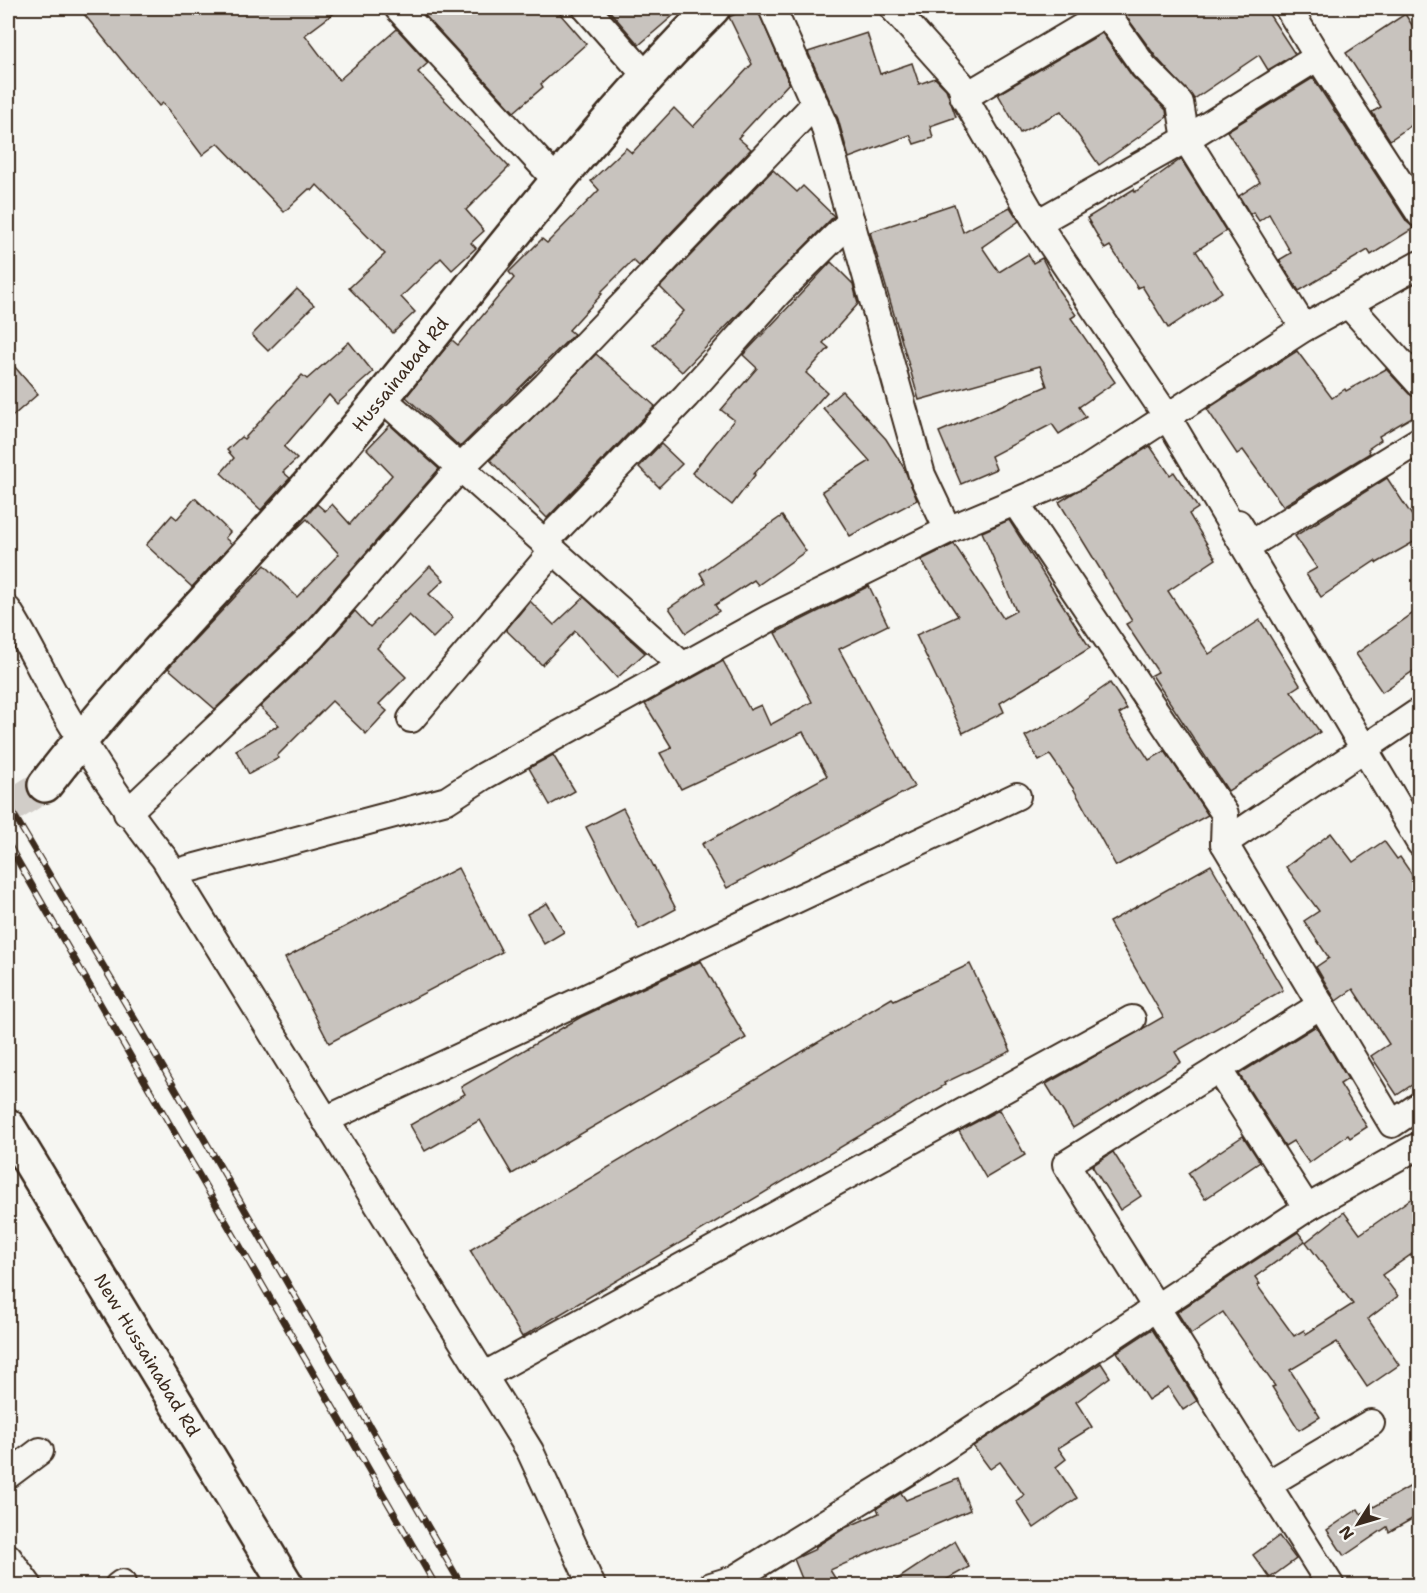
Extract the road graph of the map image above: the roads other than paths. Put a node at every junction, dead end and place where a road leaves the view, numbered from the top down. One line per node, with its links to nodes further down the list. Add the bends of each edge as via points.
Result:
1 (398, 8): 13 (street)
2 (585, 8): 9 (street)
3 (713, 8): 9 (street, Hussainabad Rd)
4 (772, 8): 11 (street)
5 (893, 8): 10 (street, via 962,84)
6 (1288, 8): 8 (street)
7 (1110, 10): 10 (street); 12 (street, via 1144,67 1180,103)
8 (1318, 57): 12 (street); 14 (street)
9 (648, 78): 13 (street, Hussainabad Rd)
10 (964, 97): 16 (street)
11 (815, 104): 15 (street); 24 (street, via 546,386)
12 (1186, 139): 16 (street); 19 (street)
13 (557, 181): 21 (street, Hussainabad Rd)
14 (1419, 214)
15 (851, 220): 26 (street, via 922,475); 27 (street, via 778,293)
16 (1037, 223): 22 (street)
17 (1419, 264): 18 (street)
18 (1348, 304): 19 (street); 20 (street)
19 (1304, 328): 22 (street)
20 (1419, 384)
21 (381, 397): 24 (street); 32 (street, Hussainabad Rd, via 307,487)
22 (1168, 418): 23 (street, via 1251,544); 25 (street, via 1076,476); 33 (street)
23 (1419, 440)
24 (459, 469): 27 (street); 36 (street, via 312,637)
25 (1016, 502): 26 (street); 37 (street, via 1225,814)
26 (948, 530): 29 (street)
27 (549, 547): 29 (street); 31 (street)
28 (8, 609): 32 (street)
29 (683, 666): 39 (street, via 447,800)
30 (1419, 711): 33 (street)
31 (411, 719)
32 (81, 738): 34 (street); 36 (street)
33 (1365, 747): 37 (street); 38 (street)
34 (45, 785)
35 (1017, 796): 44 (street)
36 (128, 813): 39 (street)
37 (1224, 843): 40 (street)
38 (1419, 843)
39 (173, 873): 44 (street)
40 (1321, 1005): 42 (street); 45 (street, via 1392,1124)
41 (1132, 1019): 50 (street)
42 (1218, 1069): 48 (street); 49 (street, via 1066,1164)
43 (1419, 1105): 45 (street)
44 (325, 1120): 50 (street)
45 (1399, 1120): 47 (street)
46 (8, 1126): 57 (street, New Hussainabad Rd)
47 (1418, 1150): 48 (street)
48 (1308, 1208): 49 (street)
49 (1157, 1307): 54 (street); 59 (street, via 909,1470 734,1579)
50 (483, 1376): 58 (street, via 530,1451)
51 (1371, 1424): 54 (street)
52 (40, 1451): 53 (street)
53 (8, 1475)
54 (1268, 1484): 60 (street)
55 (8, 1557): 56 (street)
56 (29, 1586)
57 (287, 1586)
58 (592, 1586)
59 (711, 1586)
60 (1331, 1586)

